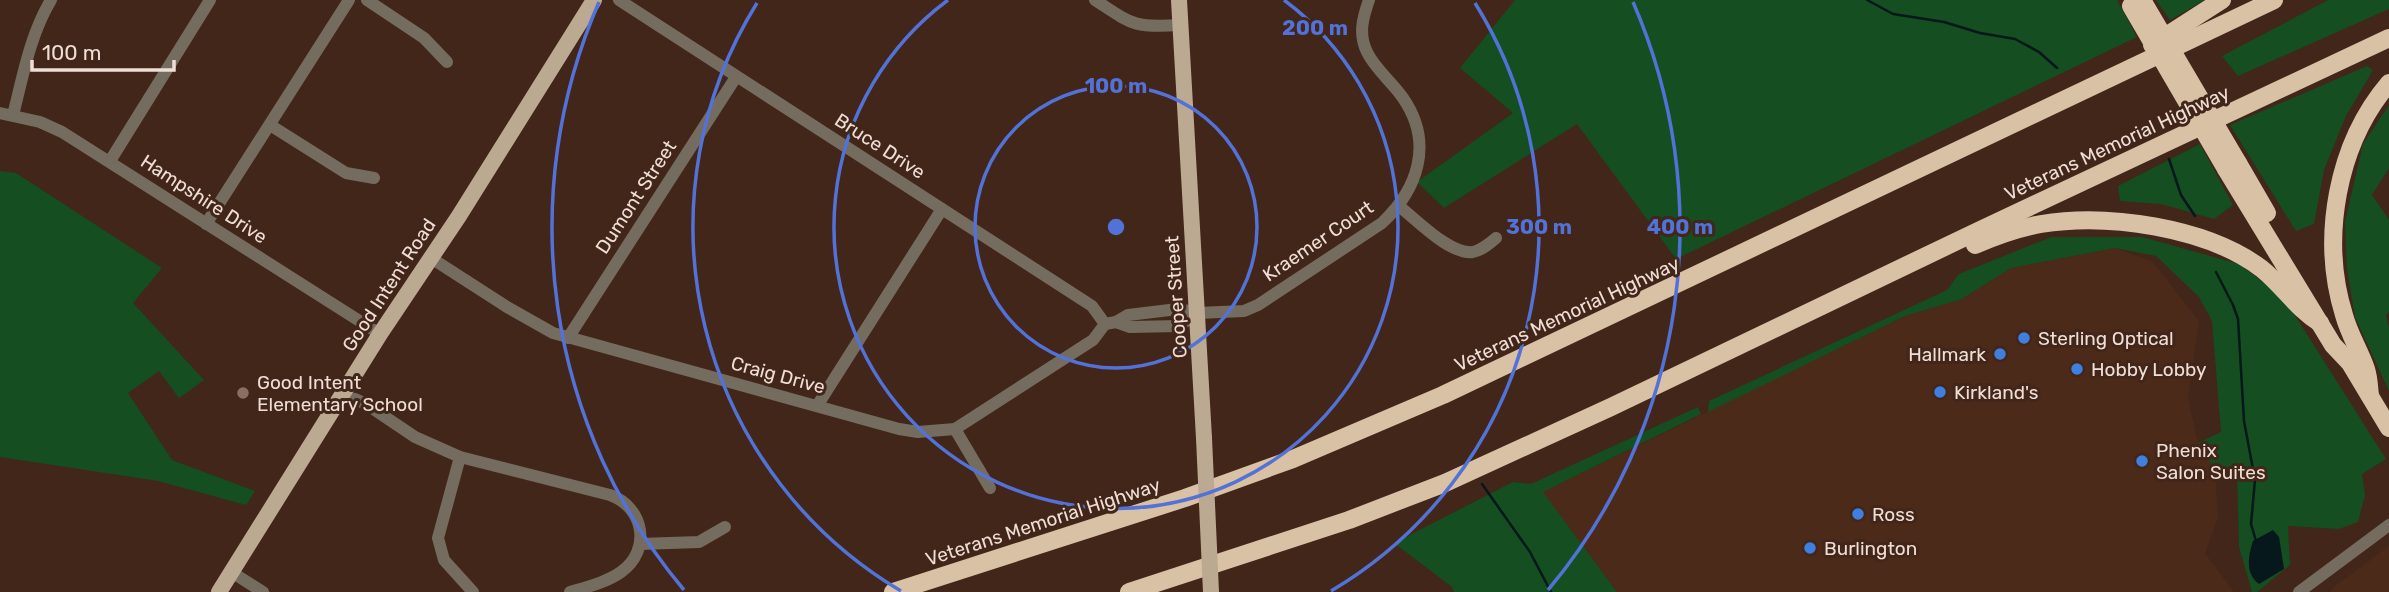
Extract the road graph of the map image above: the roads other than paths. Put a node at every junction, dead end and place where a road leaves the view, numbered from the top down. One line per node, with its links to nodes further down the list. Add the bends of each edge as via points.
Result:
1 (51, 0): 19 (street, via 39,20)
2 (210, 0): 21 (street)
3 (349, 0): 20 (street)
4 (367, 0): 15 (street, via 424,38)
5 (594, 0): 28 (main road, Good Intent Road)
6 (619, 0): 16 (street, Bruce Drive)
7 (1095, 0): 13 (street, via 1131,23)
8 (1179, 0): 13 (main road, Cooper Street)
9 (1369, 0): 24 (street, Kraemer Court, via 1362,29 1367,52 1411,111 1419,145 1416,174)
10 (2222, 0): 17 (highway, via 2132,57)
11 (2274, 0): 17 (highway, Veterans Memorial Highway)
12 (2134, 2): 22 (highway, bridge)
13 (1180, 25): 30 (main road, Cooper Street)
14 (2389, 38): 29 (highway, Veterans Memorial Highway)
15 (447, 62)
16 (736, 77): 25 (street, Bruce Drive); 34 (street, Dumont Street)
17 (2110, 77): 51 (highway, Veterans Memorial Highway, via 1576,333 1306,454)
18 (2389, 83): 36 (highway, via 2353,144 2336,203 2333,232 2343,314 2367,370)
19 (7, 114): 21 (street, Hampshire Drive, via 62,132)
20 (270, 125): 23 (street, via 346,173); 26 (street)
21 (110, 161): 26 (street, Hampshire Drive)
22 (2232, 166): 32 (highway); 35 (highway, via 2342,339)
23 (374, 178)
24 (1399, 206): 27 (street, via 1458,250 1472,252); 30 (street, Kraemer Court, via 1382,223 1258,305 1244,311)
25 (942, 209): 31 (street, Bruce Drive, via 1092,306); 38 (street)
26 (206, 224): 33 (street, Hampshire Drive)
27 (1496, 238)
28 (431, 258): 33 (main road, Good Intent Road); 34 (street, Craig Drive, via 507,307)
29 (1813, 312): 32 (highway, via 2014,230 2092,220 2145,225 2209,242 2260,268 2305,314); 52 (highway, Veterans Memorial Highway, via 1445,483 1349,520)
30 (1198, 313): 31 (street, via 1180,326); 53 (main road, Cooper Street, bridge)
31 (1110, 323): 40 (street, Craig Drive, via 1093,340)
32 (2320, 323): 35 (highway)
33 (380, 334): 37 (main road, Good Intent Road)
34 (568, 338): 38 (street, Craig Drive)
35 (2350, 363): 36 (highway)
36 (2370, 396): 39 (highway)
37 (341, 397): 41 (street, via 366,404 415,437); 46 (main road, Good Intent Road)
38 (817, 406): 40 (street, Craig Drive, via 899,429)
39 (2389, 428)
40 (955, 429): 42 (street)
41 (460, 457): 45 (street, via 621,499 641,527); 49 (street, via 438,538 444,560)
42 (990, 488)
43 (2389, 525): 54 (street)
44 (725, 527): 45 (street, via 699,542)
45 (640, 544): 50 (street, via 620,573)
46 (233, 573): 47 (main road, Good Intent Road); 48 (street)
47 (219, 592)
48 (263, 592)
49 (473, 592)
50 (570, 592)
51 (893, 592)
52 (1129, 592)
53 (1211, 592)
54 (2299, 592)

